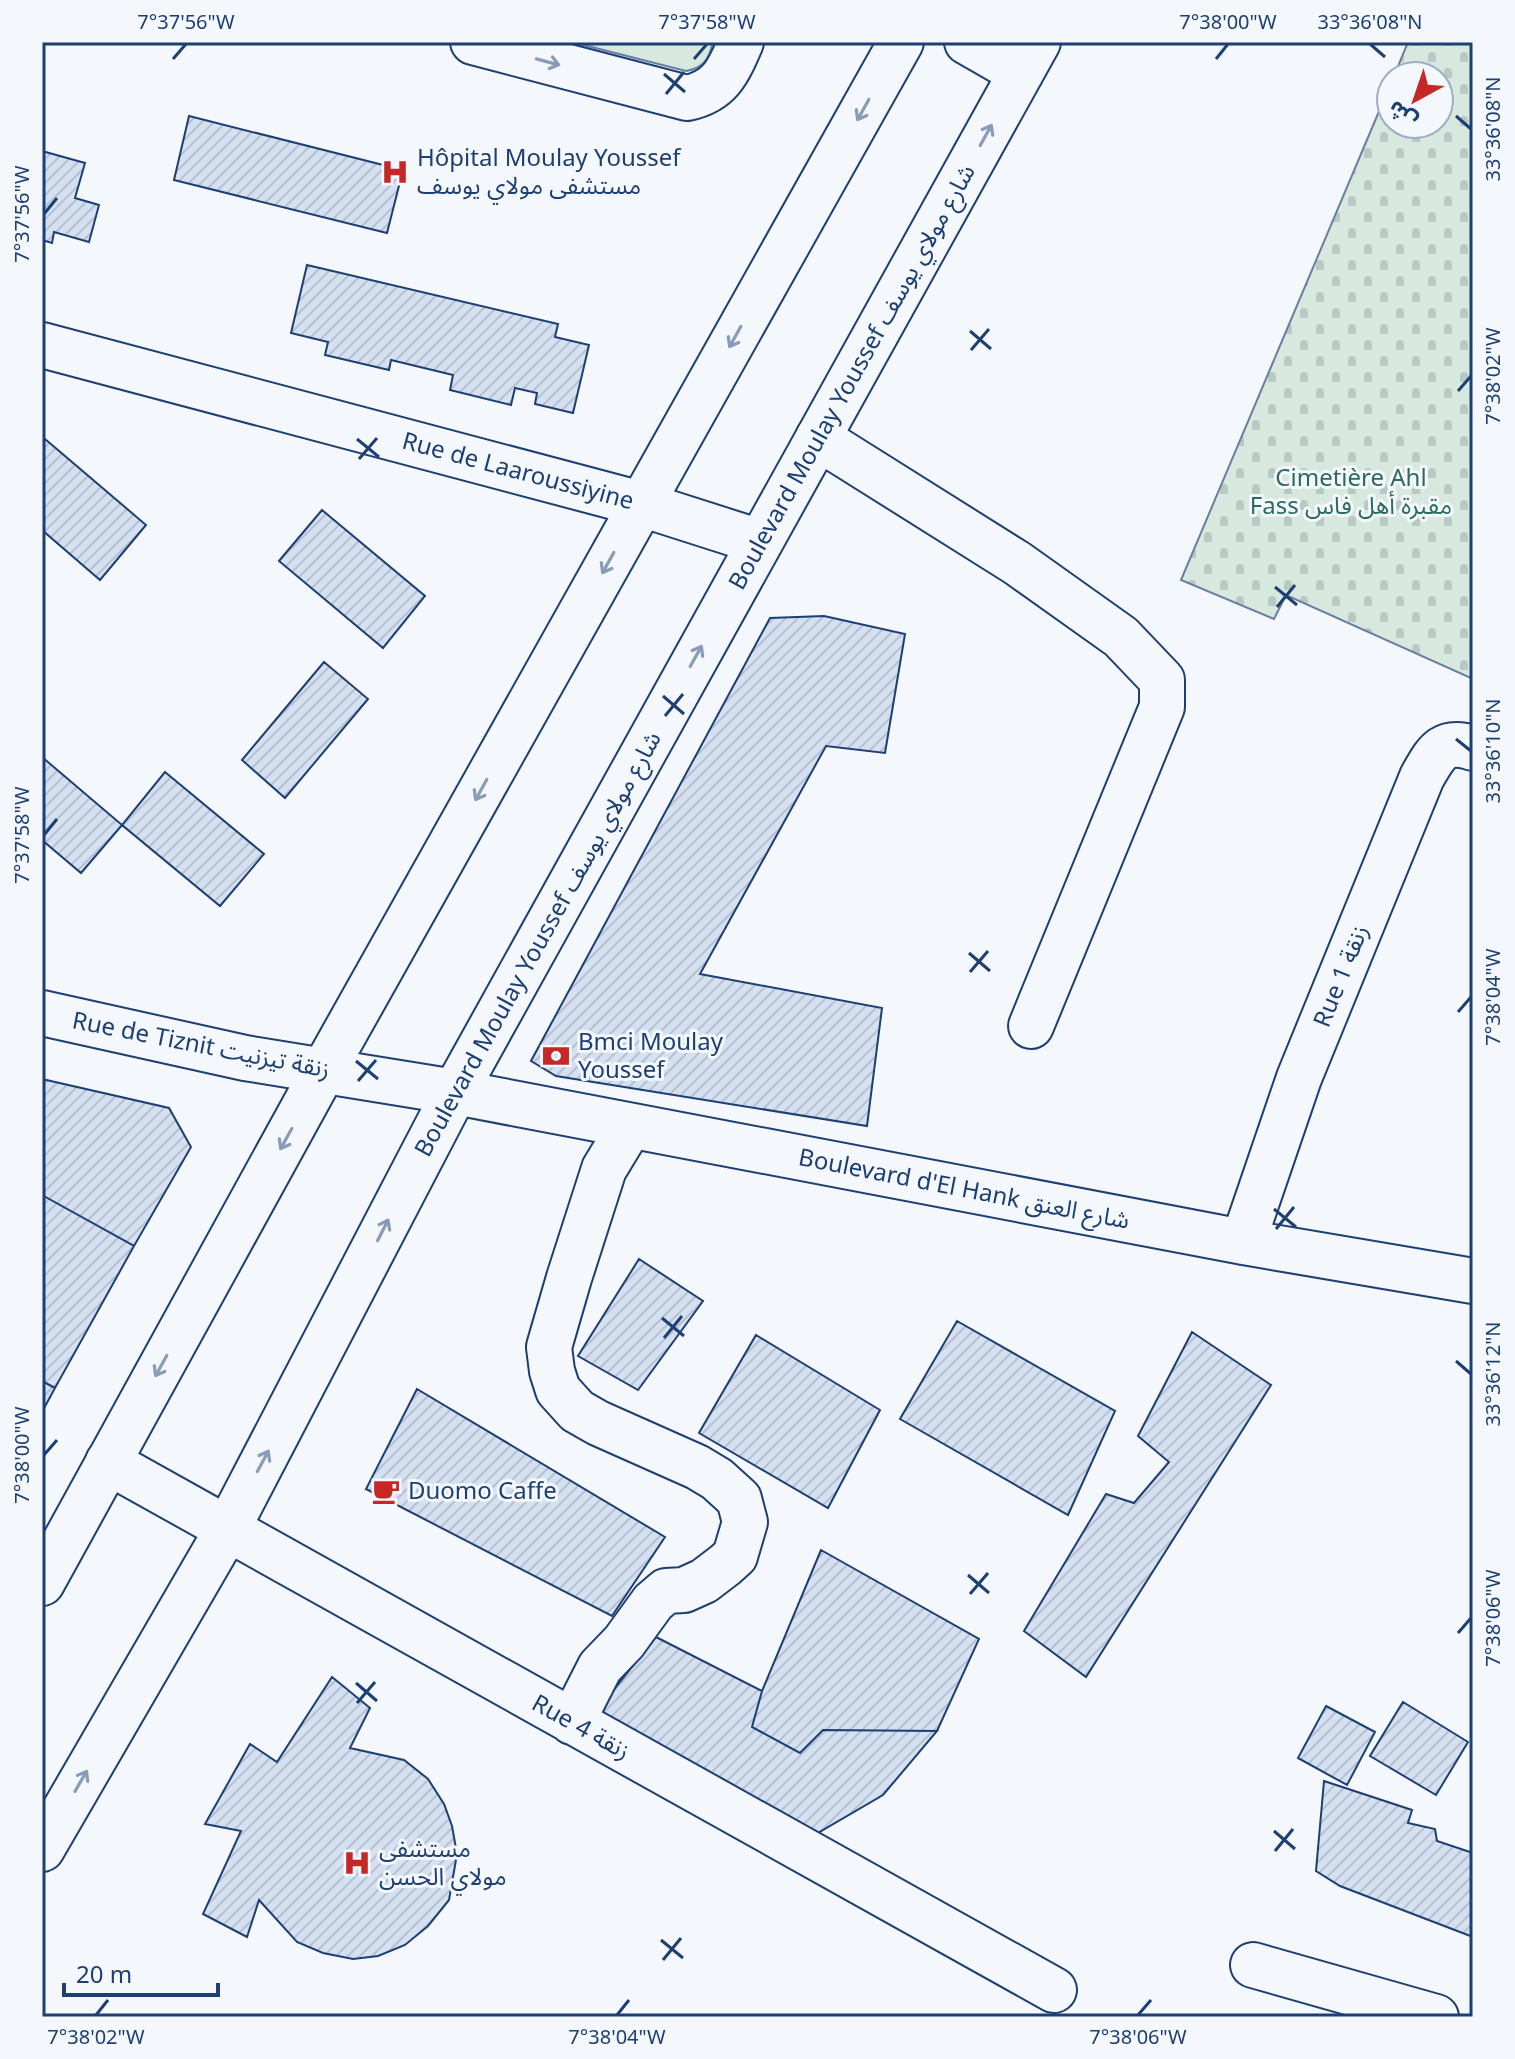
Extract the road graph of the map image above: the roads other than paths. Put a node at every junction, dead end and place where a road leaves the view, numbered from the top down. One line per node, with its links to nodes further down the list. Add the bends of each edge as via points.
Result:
1 (473, 42): 2 (street, one-way to 2, via 687,98 706,94 720,80)
2 (741, 42)
3 (901, 42): 8 (street, one-way to 8)
4 (967, 42): 5 (street)
5 (1030, 57): 7 (street, Boulevard Moulay Youssef شارع مولاي يوسف, one-way to 5)
6 (42, 345): 8 (street, Rue de Laaroussiyine)
7 (818, 438): 9 (street, Boulevard Moulay Youssef شارع مولاي يوسف); 12 (street, via 1017,563 1121,637 1162,680 1162,707)
8 (641, 504): 9 (street, Rue de Laaroussiyine); 13 (street, one-way to 13)
9 (760, 542): 14 (street, Boulevard Moulay Youssef شارع مولاي يوسف, one-way to 9)
10 (1473, 748): 16 (street, Rue 1 زنقة, via 1441,748 1422,777 1299,1078)
11 (42, 1013): 13 (street, Rue de Tiznit زنقة تيزنيت)
12 (1031, 1026)
13 (324, 1070): 14 (street, Rue de Tiznit زنقة تيزنيت); 18 (street, one-way to 18)
14 (455, 1092): 15 (street, Boulevard d'El Hank شارع العنق); 19 (street, Boulevard Moulay Youssef شارع مولاي يوسف, one-way to 14)
15 (630, 1126): 16 (street, Boulevard d'El Hank شارع العنق); 21 (street, via 604,1169 569,1278 549,1347 552,1371 558,1390 577,1411 717,1479 739,1499 745,1522 735,1556 725,1565 704,1581 666,1591 653,1602 600,1667)
16 (1243, 1242): 17 (street, Boulevard d'El Hank شارع العنق)
17 (1473, 1281)
18 (108, 1462): 19 (street, Rue 4 زنقة); 20 (street)
19 (227, 1530): 21 (street, Rue 4 زنقة); 22 (street, Boulevard Moulay Youssef شارع مولاي يوسف, one-way to 19)
20 (42, 1583)
21 (572, 1722): 24 (street, Rue 4 زنقة)
22 (42, 1849)
23 (1253, 1965): 25 (street)
24 (1054, 1990)
25 (1436, 2017)

